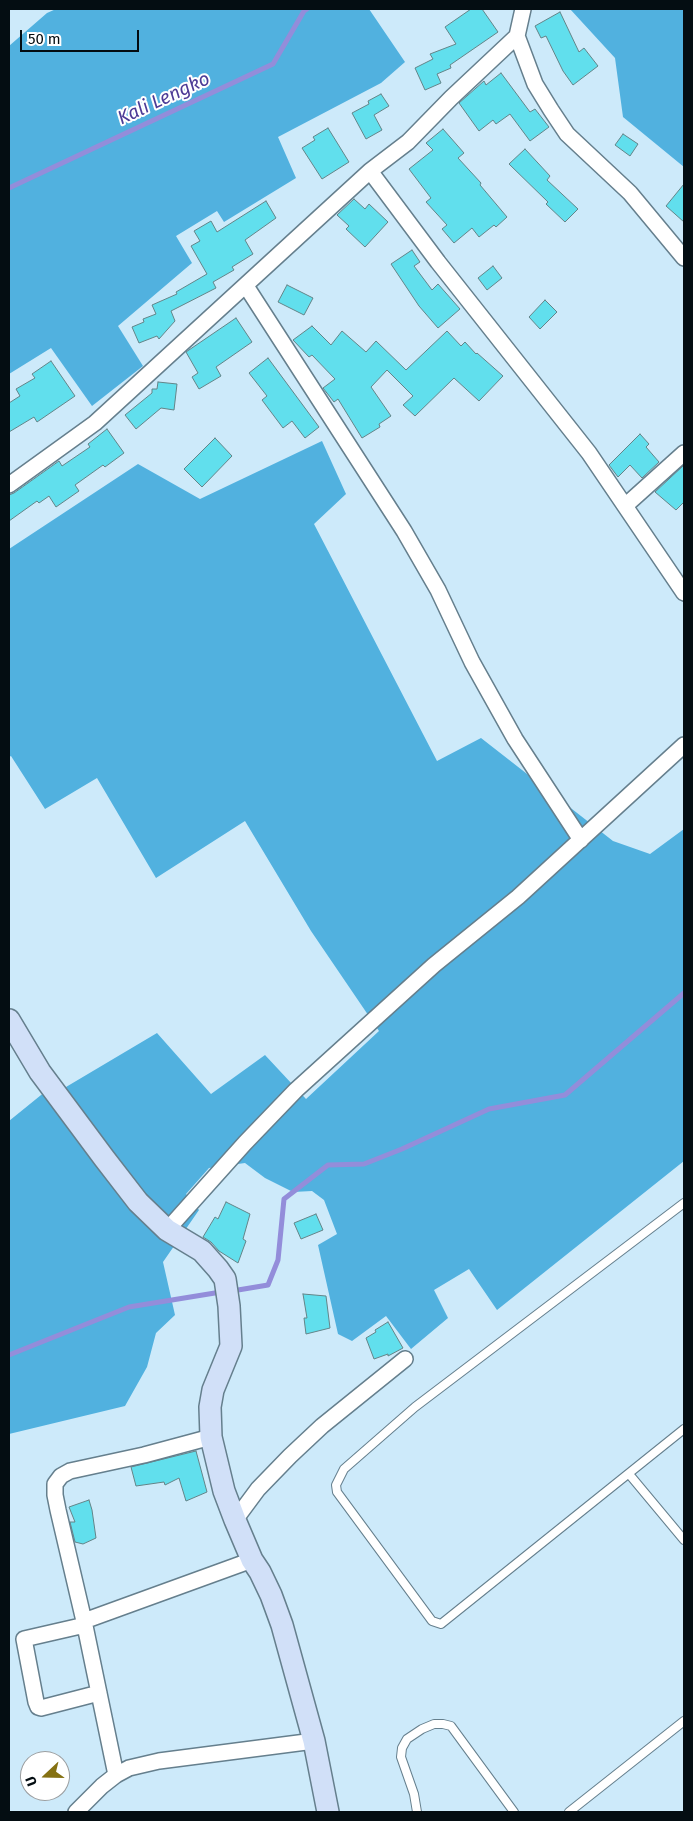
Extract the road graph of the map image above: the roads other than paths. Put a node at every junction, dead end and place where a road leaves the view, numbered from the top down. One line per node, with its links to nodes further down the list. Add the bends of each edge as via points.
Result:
1 (523, 9): 2 (street)
2 (517, 36): 3 (street, via 408,142); 4 (street, via 536,84 567,134 630,193)
3 (370, 172): 5 (street); 8 (street, via 589,453)
4 (684, 258)
5 (246, 286): 7 (street, via 95,423); 11 (street, via 404,531 515,739)
6 (684, 453): 8 (street)
7 (9, 486)
8 (625, 506): 9 (street)
9 (684, 593)
10 (684, 745): 11 (street)
11 (581, 840): 14 (street, via 518,897 434,965 296,1090)
12 (9, 1020): 14 (street, via 40,1072 104,1158 138,1202)
13 (684, 1203): 18 (lane, via 415,1407 344,1469 336,1485 337,1492 432,1621 441,1624)
14 (167, 1230): 17 (street, via 202,1251 225,1279 231,1346 213,1390)
15 (405, 1359): 19 (street, via 290,1456)
16 (684, 1429): 18 (lane)
17 (211, 1437): 19 (street, via 224,1491); 22 (street, via 70,1471 55,1484)
18 (628, 1474): 20 (lane)
19 (235, 1520): 21 (street)
20 (684, 1540)
21 (252, 1560): 22 (street); 26 (street, via 264,1580 282,1625)
22 (84, 1623): 23 (street); 24 (street)
23 (16, 1641): 24 (street, via 38,1708)
24 (99, 1693): 27 (street)
25 (684, 1723): 32 (lane)
26 (314, 1741): 27 (street, via 159,1761 129,1768); 29 (street)
27 (116, 1775): 28 (street)
28 (76, 1812)
29 (328, 1812)
30 (417, 1812): 31 (lane, via 401,1757 402,1748 406,1739 434,1724 451,1726)
31 (514, 1812)
32 (568, 1812)

